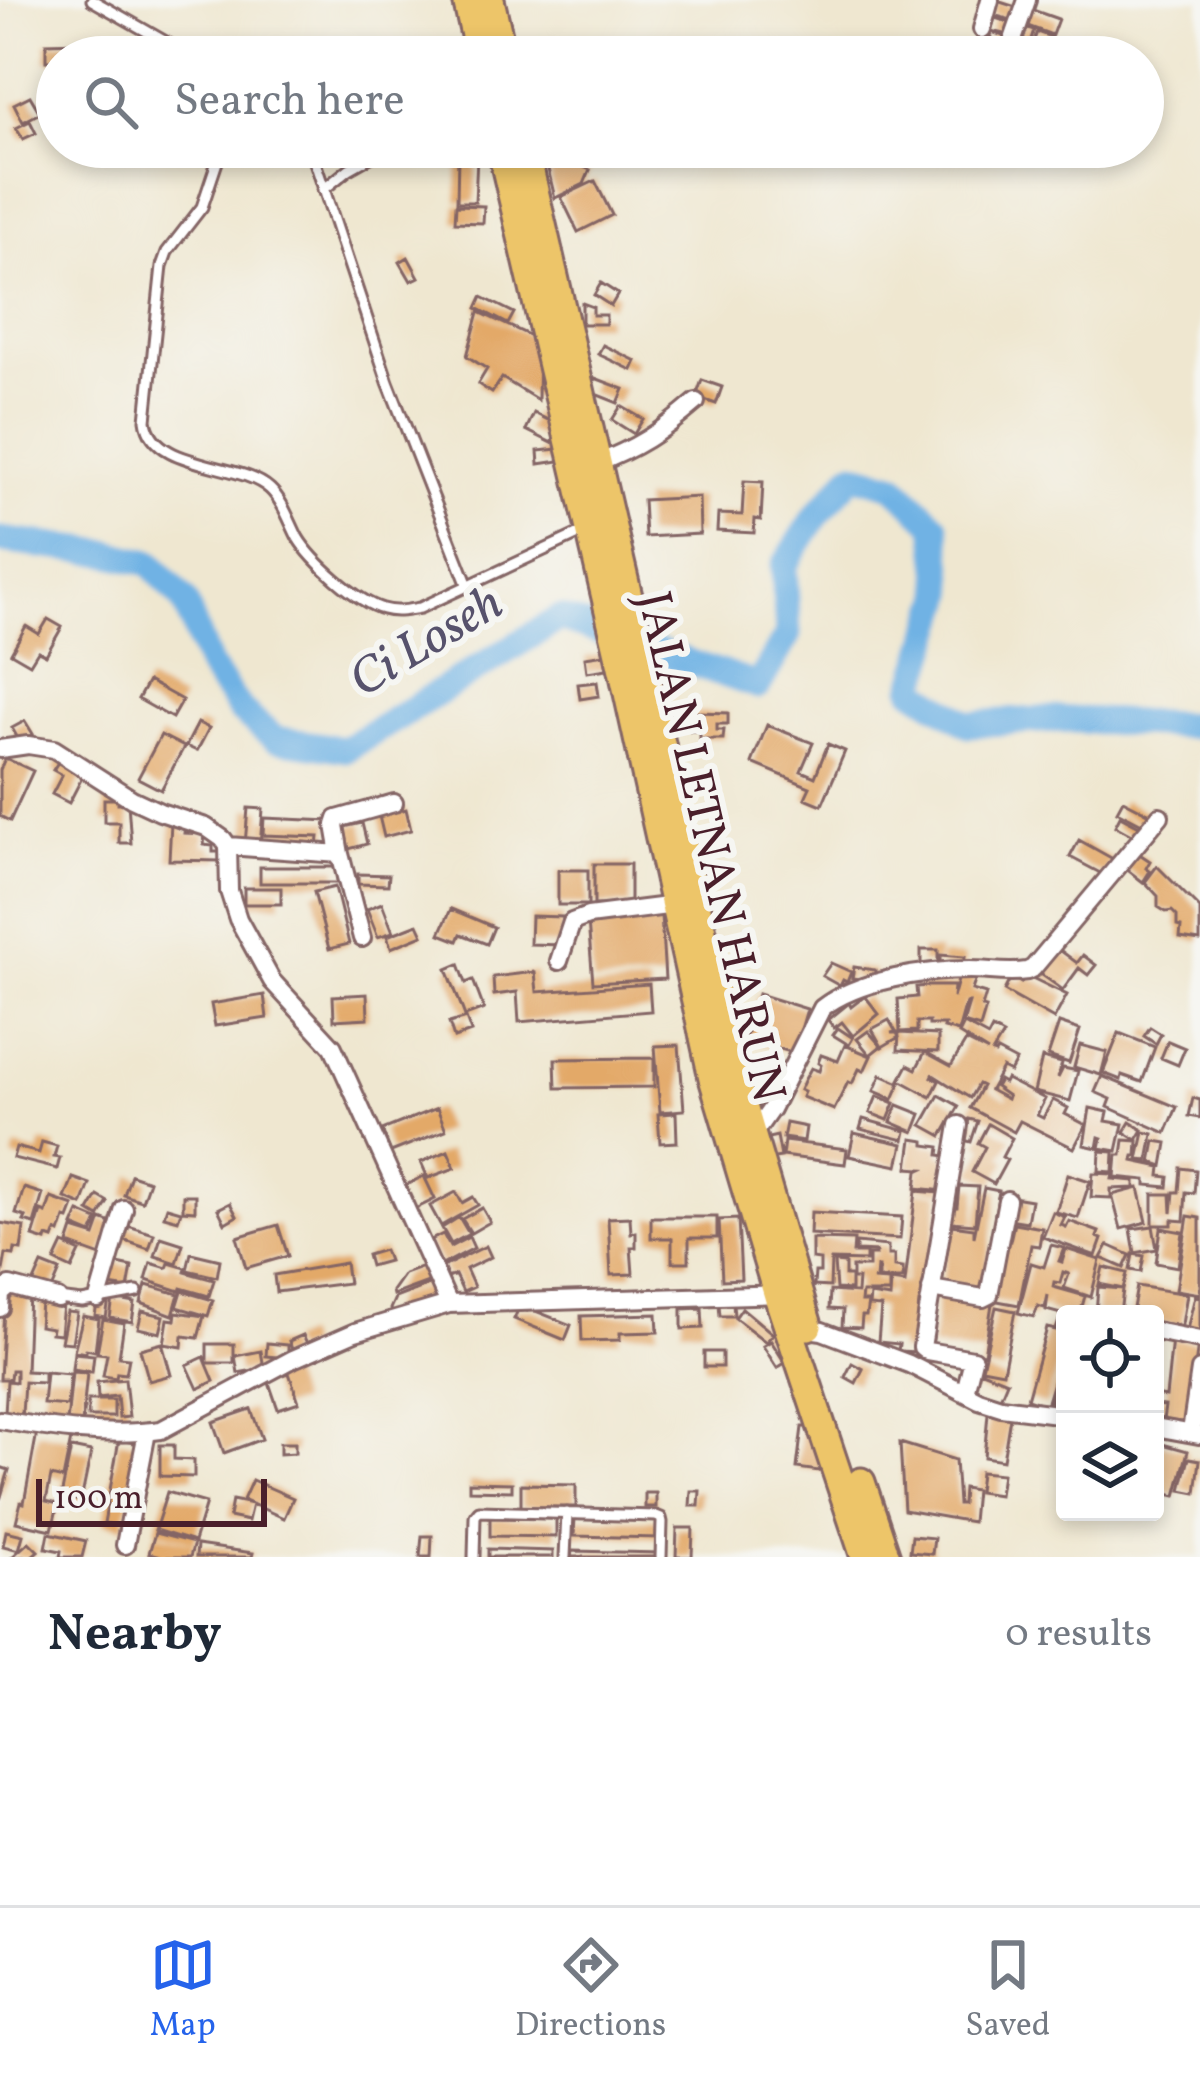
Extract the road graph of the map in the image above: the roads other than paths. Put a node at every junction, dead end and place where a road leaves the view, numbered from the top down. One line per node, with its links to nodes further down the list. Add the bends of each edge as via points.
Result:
1 (92, 0): 7 (lane)
2 (467, 0): 8 (main road)
3 (490, 0): 9 (main road)
4 (990, 0): 6 (street)
5 (1028, 0): 10 (street)
6 (982, 29)
7 (155, 36)
8 (475, 36)
9 (498, 36)
10 (1015, 36)
11 (215, 168): 20 (lane, via 202,207 162,266 146,420 151,438 268,487 307,551 372,605 407,611)
12 (316, 168): 16 (lane)
13 (353, 168): 16 (lane)
14 (506, 168): 18 (main road, JALAN LETNAN HARUN)
15 (528, 168): 18 (main road, JALAN LETNAN HARUN)
16 (323, 190): 20 (lane)
17 (695, 402): 18 (street, via 659,434)
18 (585, 467): 19 (main road, JALAN LETNAN HARUN)
19 (596, 532): 20 (lane); 21 (main road, JALAN LETNAN HARUN)
20 (468, 586)
21 (634, 673): 27 (main road, JALAN LETNAN HARUN); 31 (main road, JALAN LETNAN HARUN)
22 (0, 749): 25 (street, via 54,749 146,806 216,832)
23 (394, 803): 26 (street, via 337,819)
24 (1160, 815): 31 (street, via 1033,968 925,973 822,1008)
25 (228, 847): 26 (street); 39 (street, via 238,919 272,981 333,1047)
26 (340, 854): 28 (street)
27 (675, 905): 29 (street, via 572,922); 36 (main road, JALAN LETNAN HARUN, via 713,1078)
28 (362, 938)
29 (559, 961)
30 (959, 1125): 34 (street)
31 (752, 1136): 36 (main road, JALAN LETNAN HARUN)
32 (1007, 1200): 34 (street, via 989,1295)
33 (124, 1210): 38 (street)
34 (931, 1288): 45 (street, via 922,1347 974,1360)
35 (137, 1292): 38 (lane)
36 (788, 1294): 39 (street); 41 (main road, JALAN LETNAN HARUN)
37 (58, 1299): 38 (lane); 40 (street, via 10,1286)
38 (98, 1299)
39 (449, 1304): 49 (street, via 334,1341)
40 (0, 1308)
41 (800, 1328): 45 (street); 56 (main road, JALAN LETNAN HARUN); 57 (main road, JALAN LETNAN HARUN)
42 (1164, 1332): 43 (street)
43 (1200, 1340)
44 (1200, 1370): 50 (street)
45 (965, 1392): 46 (street, via 1001,1407)
46 (1056, 1414)
47 (0, 1420): 49 (street)
48 (1164, 1429): 50 (street)
49 (147, 1432): 52 (street)
50 (1196, 1434)
51 (567, 1513): 53 (lane, via 479,1511); 54 (lane); 55 (lane, via 661,1518)
52 (124, 1545)
53 (474, 1557)
54 (565, 1557)
55 (661, 1557)
56 (865, 1557)
57 (886, 1557)

